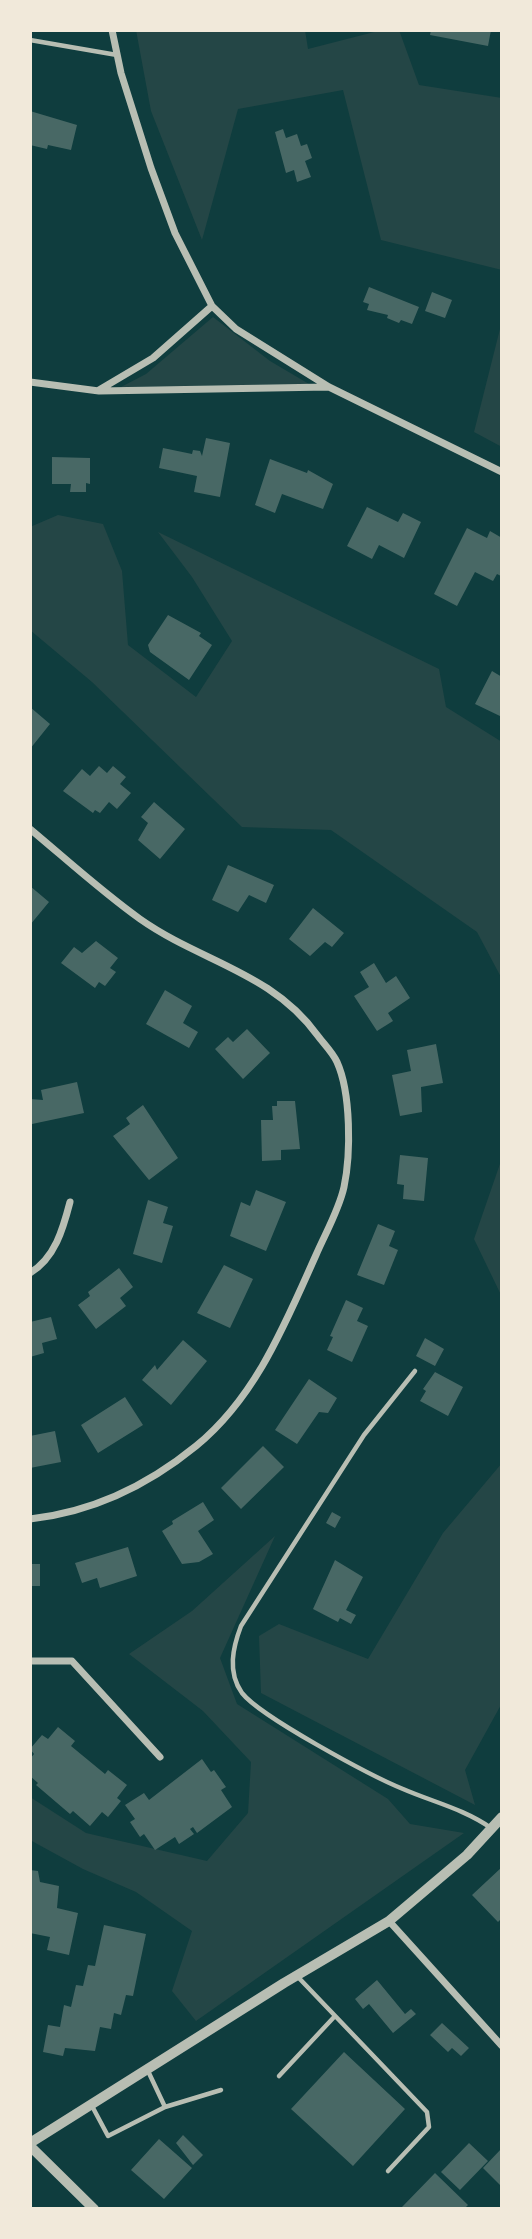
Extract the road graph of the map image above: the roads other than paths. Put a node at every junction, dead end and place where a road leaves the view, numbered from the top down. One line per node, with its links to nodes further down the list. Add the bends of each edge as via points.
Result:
1 (112, 30): 3 (street)
2 (30, 40): 3 (lane)
3 (117, 55): 4 (street, via 175,233)
4 (212, 306): 6 (street, via 236,329); 7 (street, via 153,358)
5 (30, 382): 7 (street)
6 (329, 387): 7 (street); 8 (street)
7 (99, 391)
8 (502, 471)
9 (30, 829): 13 (street, via 139,918 179,944 260,982 301,1013 337,1062 350,1128 344,1188 278,1340 240,1399 198,1444 158,1475 111,1500)
10 (70, 1202): 11 (street, via 54,1248)
11 (30, 1273)
12 (415, 1371): 17 (lane, via 364,1435 241,1626 232,1649 234,1675 242,1693 293,1729 401,1789 472,1815)
13 (30, 1519)
14 (30, 1661): 15 (street, via 72,1661)
15 (160, 1757)
16 (502, 1817): 17 (street)
17 (492, 1828): 18 (street)
18 (389, 1921): 19 (street); 21 (street)
19 (296, 1975): 20 (lane); 22 (street)
20 (335, 2016): 23 (lane); 28 (lane, via 430,2120 423,2135)
21 (502, 2046)
22 (148, 2071): 25 (street); 26 (lane)
23 (279, 2076)
24 (221, 2090): 26 (lane)
25 (91, 2105): 26 (lane, via 108,2136); 27 (street)
26 (165, 2107)
27 (30, 2145): 29 (street)
28 (388, 2171)
29 (94, 2209)

